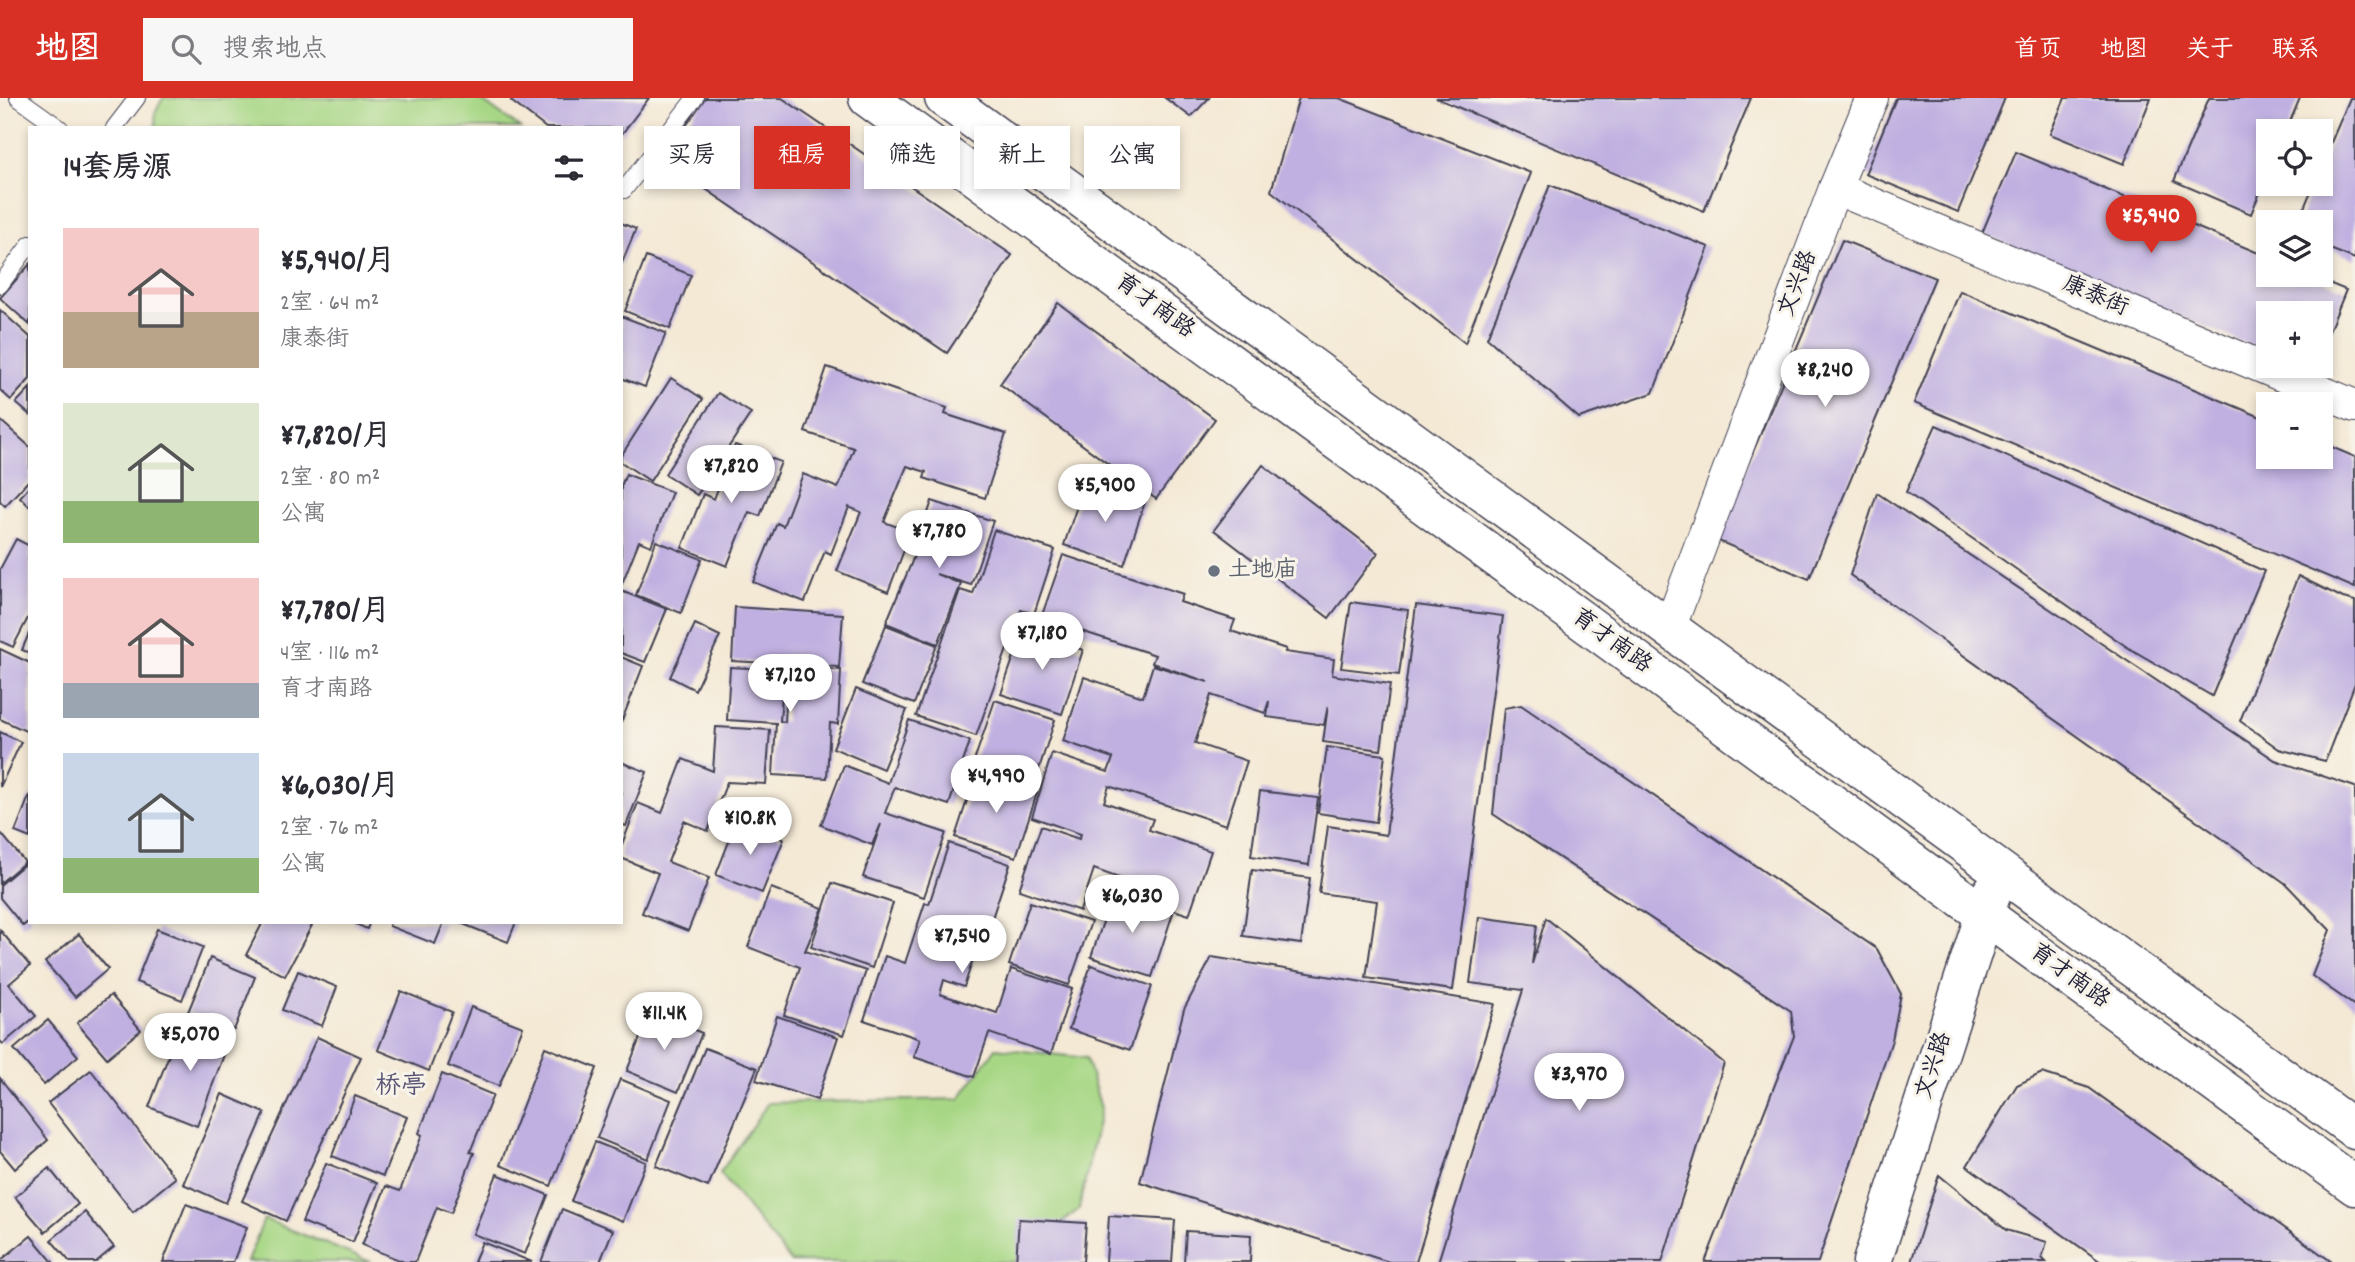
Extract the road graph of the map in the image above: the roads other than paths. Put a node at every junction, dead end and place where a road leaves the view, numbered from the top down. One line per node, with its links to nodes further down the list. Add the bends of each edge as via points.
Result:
1 (18, 98): 7 (lane)
2 (136, 98): 8 (lane)
3 (695, 98): 10 (lane)
4 (868, 98): 16 (street, 育才南路)
5 (944, 98): 14 (street, 育才南路)
6 (1872, 98): 9 (street, 文兴路)
7 (57, 126)
8 (115, 126)
9 (1835, 188): 13 (street, 康泰街); 14 (street, 文兴路)
10 (623, 190)
11 (28, 247): 12 (lane)
12 (0, 285)
13 (2355, 406)
14 (1669, 629): 15 (street, 育才南路)
15 (1999, 870): 16 (street, 文兴路); 17 (street, 育才南路)
16 (1984, 915): 18 (street, 育才南路); 19 (street, 文兴路)
17 (2355, 1130)
18 (2355, 1186)
19 (1872, 1262)

